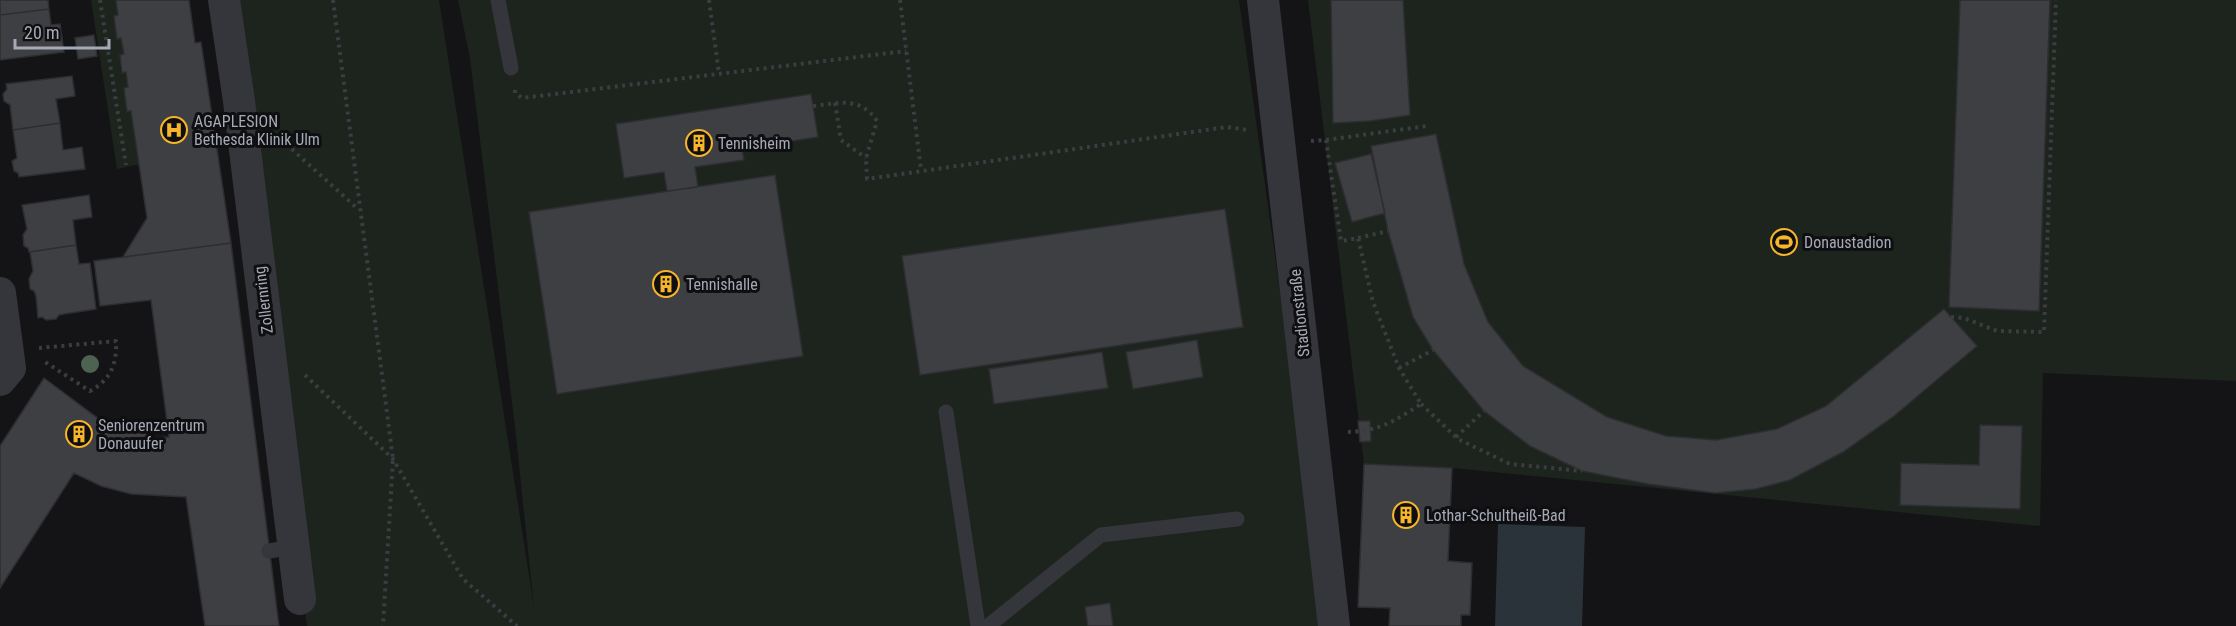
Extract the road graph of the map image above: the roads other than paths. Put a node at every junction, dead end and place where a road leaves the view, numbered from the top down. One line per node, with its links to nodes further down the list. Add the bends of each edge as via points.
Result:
1 (224, 0): 9 (street, Zollernring, via 268,340 281,549)
2 (498, 0): 4 (lane)
3 (1263, 0): 12 (street, Stadionstraße)
4 (511, 68)
5 (0, 293): 6 (street)
6 (11, 362)
7 (946, 412): 10 (lane)
8 (1237, 519): 11 (lane, via 1101,535)
9 (300, 599)
10 (978, 626)
11 (988, 626)
12 (1334, 626)

